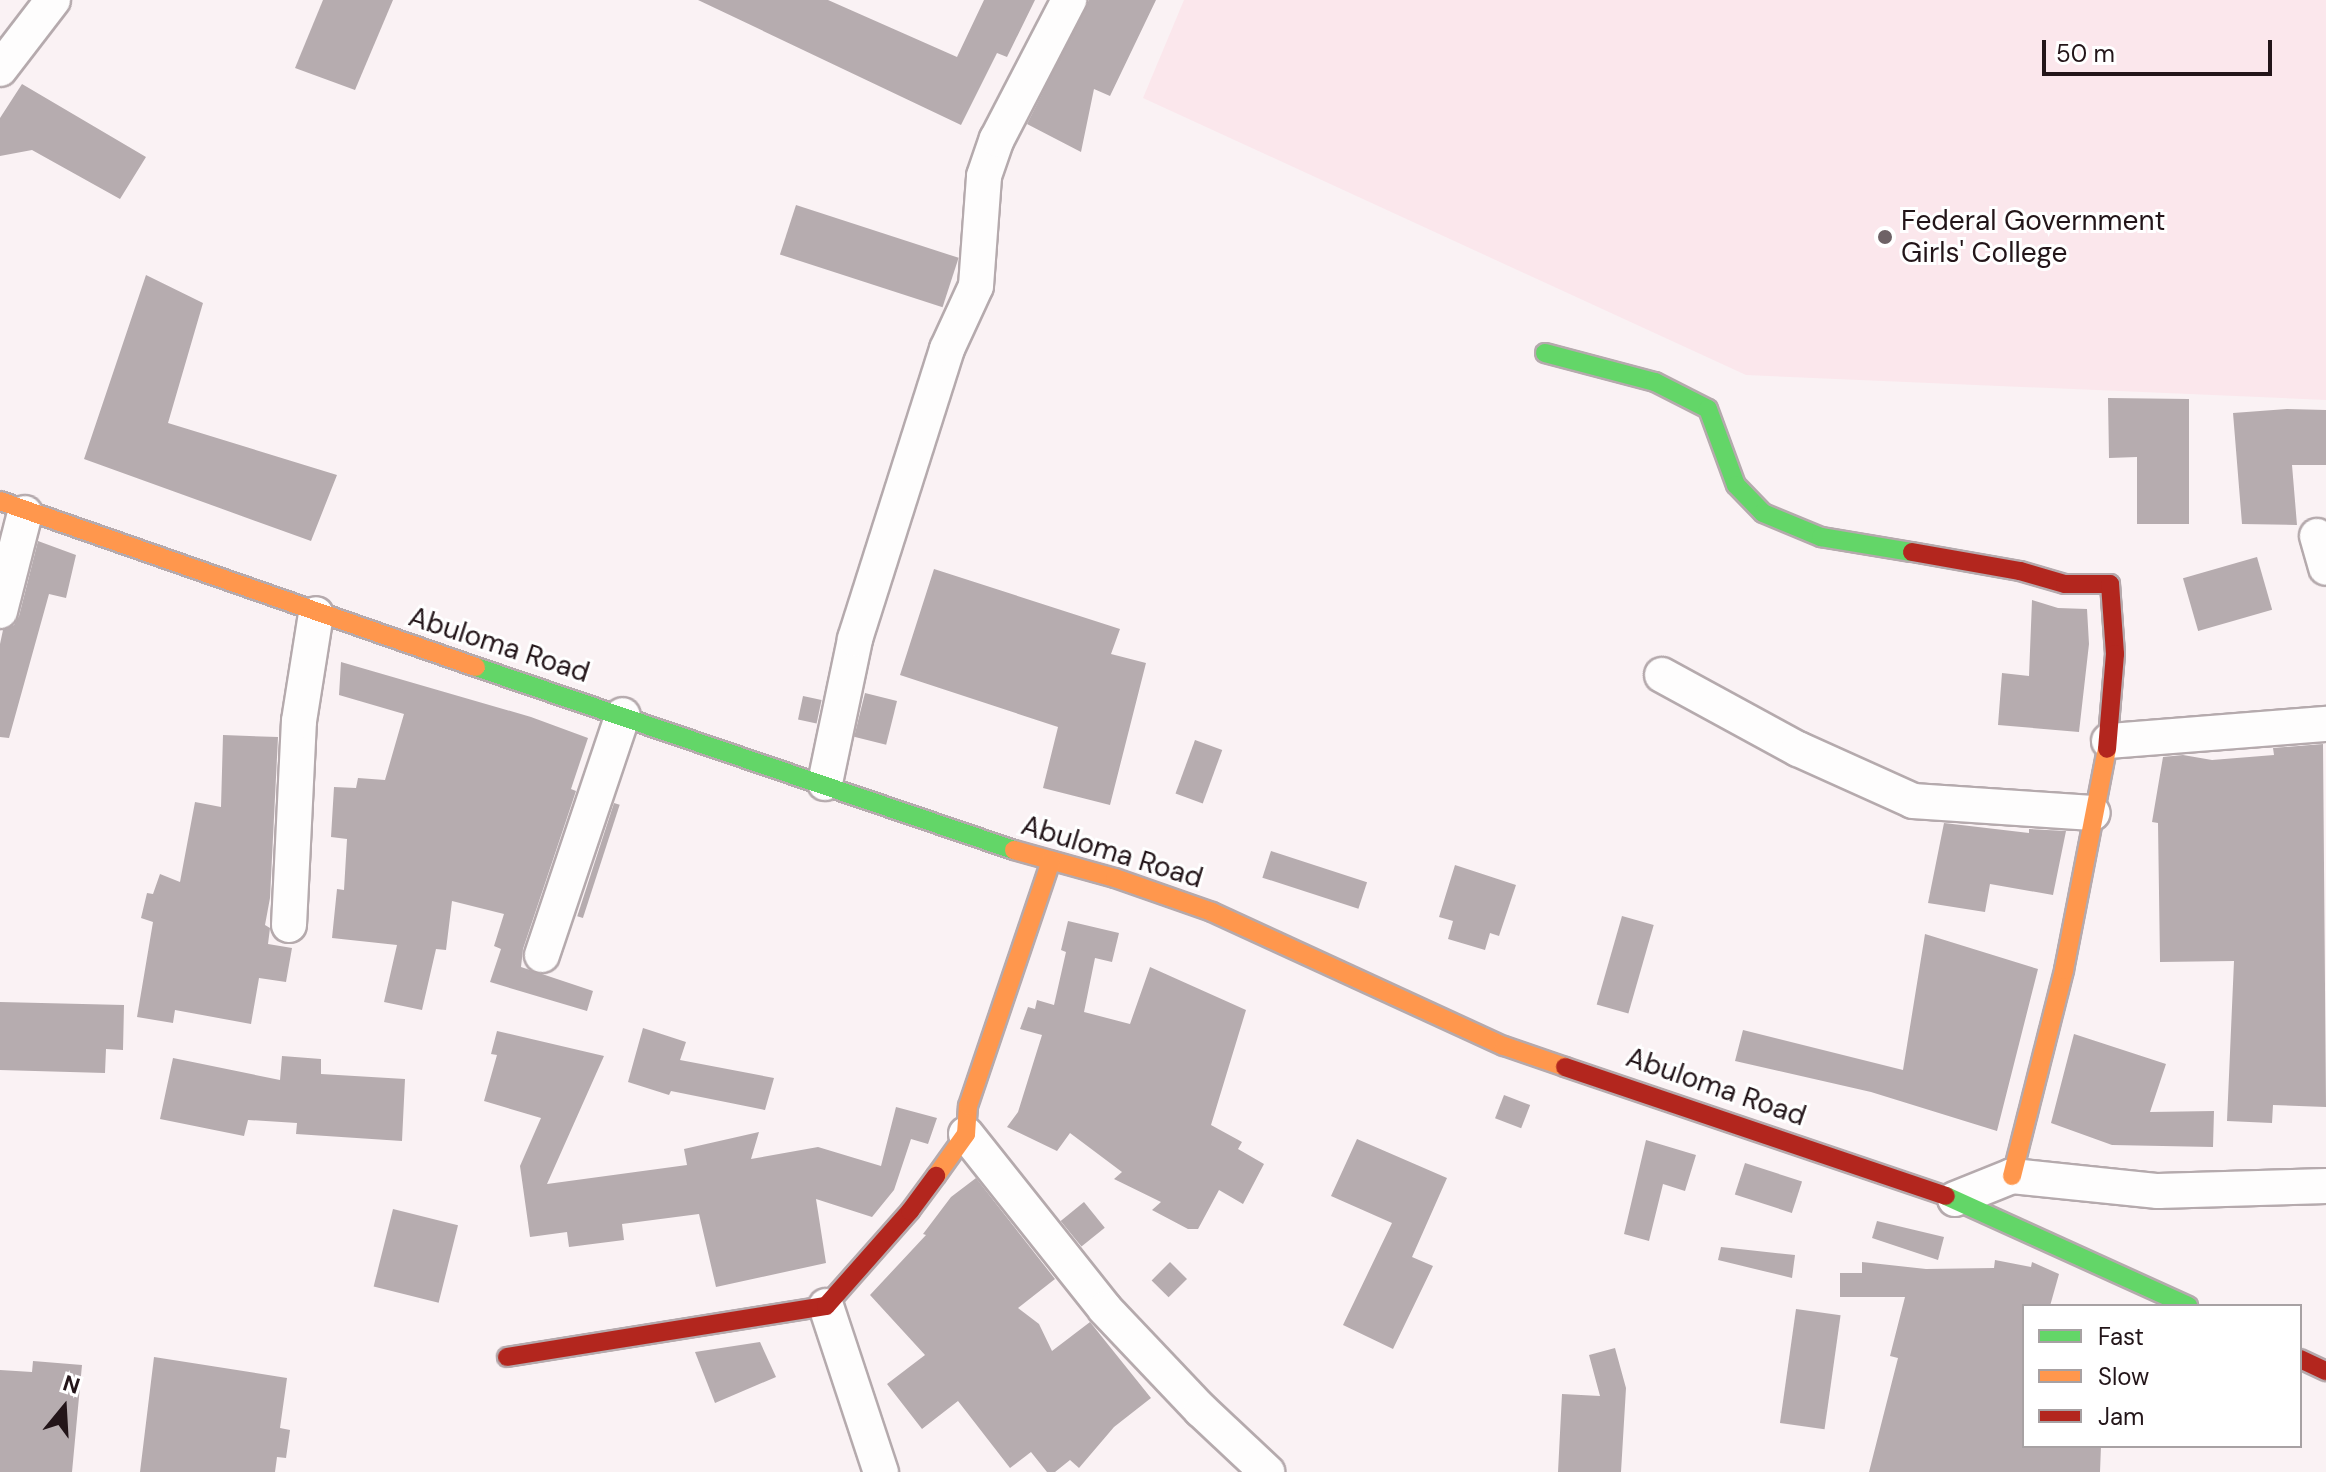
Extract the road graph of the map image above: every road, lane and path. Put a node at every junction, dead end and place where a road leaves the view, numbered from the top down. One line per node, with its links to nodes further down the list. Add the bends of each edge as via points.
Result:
1 (53, 0): 3 (street)
2 (1069, 0): 12 (street, via 997,139 984,176 976,286 947,349 855,639)
3 (0, 69)
4 (1545, 353): 11 (street, via 1655,382 1708,409 1736,485 1763,513 1821,537 2020,571 2065,584 2110,584 2115,654)
5 (12, 507): 6 (street); 7 (street, Abuloma Road)
6 (0, 611)
7 (316, 614): 9 (street, Abuloma Road); 15 (street, via 299,721)
8 (1662, 675): 13 (street, via 1798,749 1913,801)
9 (623, 715): 12 (street, Abuloma Road); 16 (street)
10 (2326, 724): 11 (street)
11 (2109, 741): 13 (street)
12 (825, 783): 14 (street, Abuloma Road)
13 (2093, 813): 18 (street, via 2064,970)
14 (1051, 861): 17 (street, via 968,1106); 20 (street, Abuloma Road, via 1212,912 1504,1046)
15 (289, 925)
16 (542, 955)
17 (966, 1134): 22 (street, via 910,1211); 27 (street, via 1105,1309)
18 (2012, 1176): 19 (street, via 2158,1191); 20 (street)
19 (2326, 1186)
20 (1955, 1199): 21 (street, Abuloma Road)
21 (2184, 1304)
22 (826, 1306): 23 (street); 26 (street)
23 (507, 1357)
24 (2302, 1360): 25 (street)
25 (2326, 1371)
26 (881, 1472)
27 (1267, 1472)

